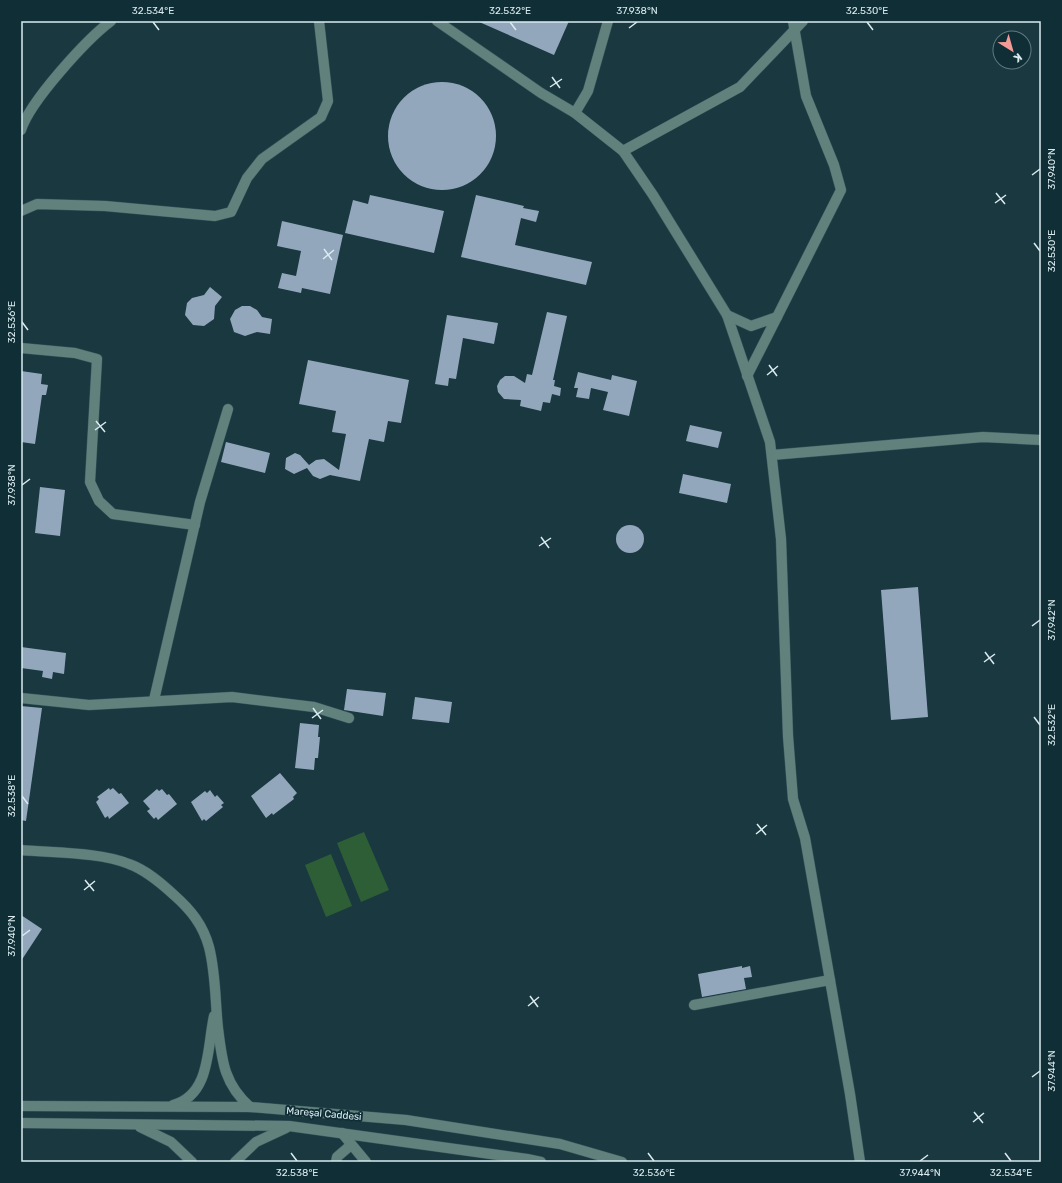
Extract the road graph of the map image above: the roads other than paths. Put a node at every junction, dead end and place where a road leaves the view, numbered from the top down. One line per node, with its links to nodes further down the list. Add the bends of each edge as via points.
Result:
1 (111, 21): 8 (street, via 96,32 38,98)
2 (319, 21): 10 (street, via 328,101 321,117 262,159 247,178 231,212 214,216 105,206 37,204)
3 (437, 21): 7 (street, via 541,94)
4 (608, 21): 7 (street, via 588,91)
5 (803, 21): 6 (street)
6 (794, 26): 9 (street, via 740,87); 12 (street, via 806,96 834,165 841,190)
7 (575, 113): 9 (street)
8 (21, 130)
9 (624, 151): 11 (street, via 654,195)
10 (21, 211)
11 (727, 315): 12 (street, via 751,326); 14 (street)
12 (777, 317): 14 (street)
13 (21, 348): 18 (street, via 75,353 97,359 90,482 99,501 113,514)
14 (747, 376): 17 (street, via 770,442)
15 (228, 409): 18 (street)
16 (1041, 440): 17 (street, via 983,437)
17 (772, 455): 23 (street, via 781,539 788,736 793,799 805,838)
18 (195, 525): 20 (street)
19 (21, 698): 20 (street, via 89,705)
20 (154, 700): 21 (street, via 239,698 314,707)
21 (348, 718)
22 (21, 850): 25 (street, via 107,857 130,864 157,880 189,908 203,932 214,970)
23 (830, 980): 24 (street); 40 (street)
24 (694, 1005)
25 (216, 1008): 27 (street, via 204,1072 198,1087 186,1100); 28 (street, via 224,1070 232,1087)
26 (21, 1106): 27 (street, Mareşal Caddesi)
27 (166, 1107): 28 (street, Mareşal Caddesi)
28 (250, 1107): 39 (street, Mareşal Caddesi, via 406,1120 560,1144)
29 (21, 1123): 30 (street, Mareşal Caddesi)
30 (132, 1124): 31 (street, Mareşal Caddesi); 34 (street, via 172,1142)
31 (289, 1126): 32 (street, Mareşal Caddesi); 35 (street, via 256,1142)
32 (342, 1133): 33 (street); 38 (street, Mareşal Caddesi)
33 (351, 1145): 36 (street, via 337,1157); 37 (street)
34 (192, 1162)
35 (235, 1162)
36 (336, 1162)
37 (366, 1162)
38 (541, 1162)
39 (622, 1162)
40 (860, 1162)

